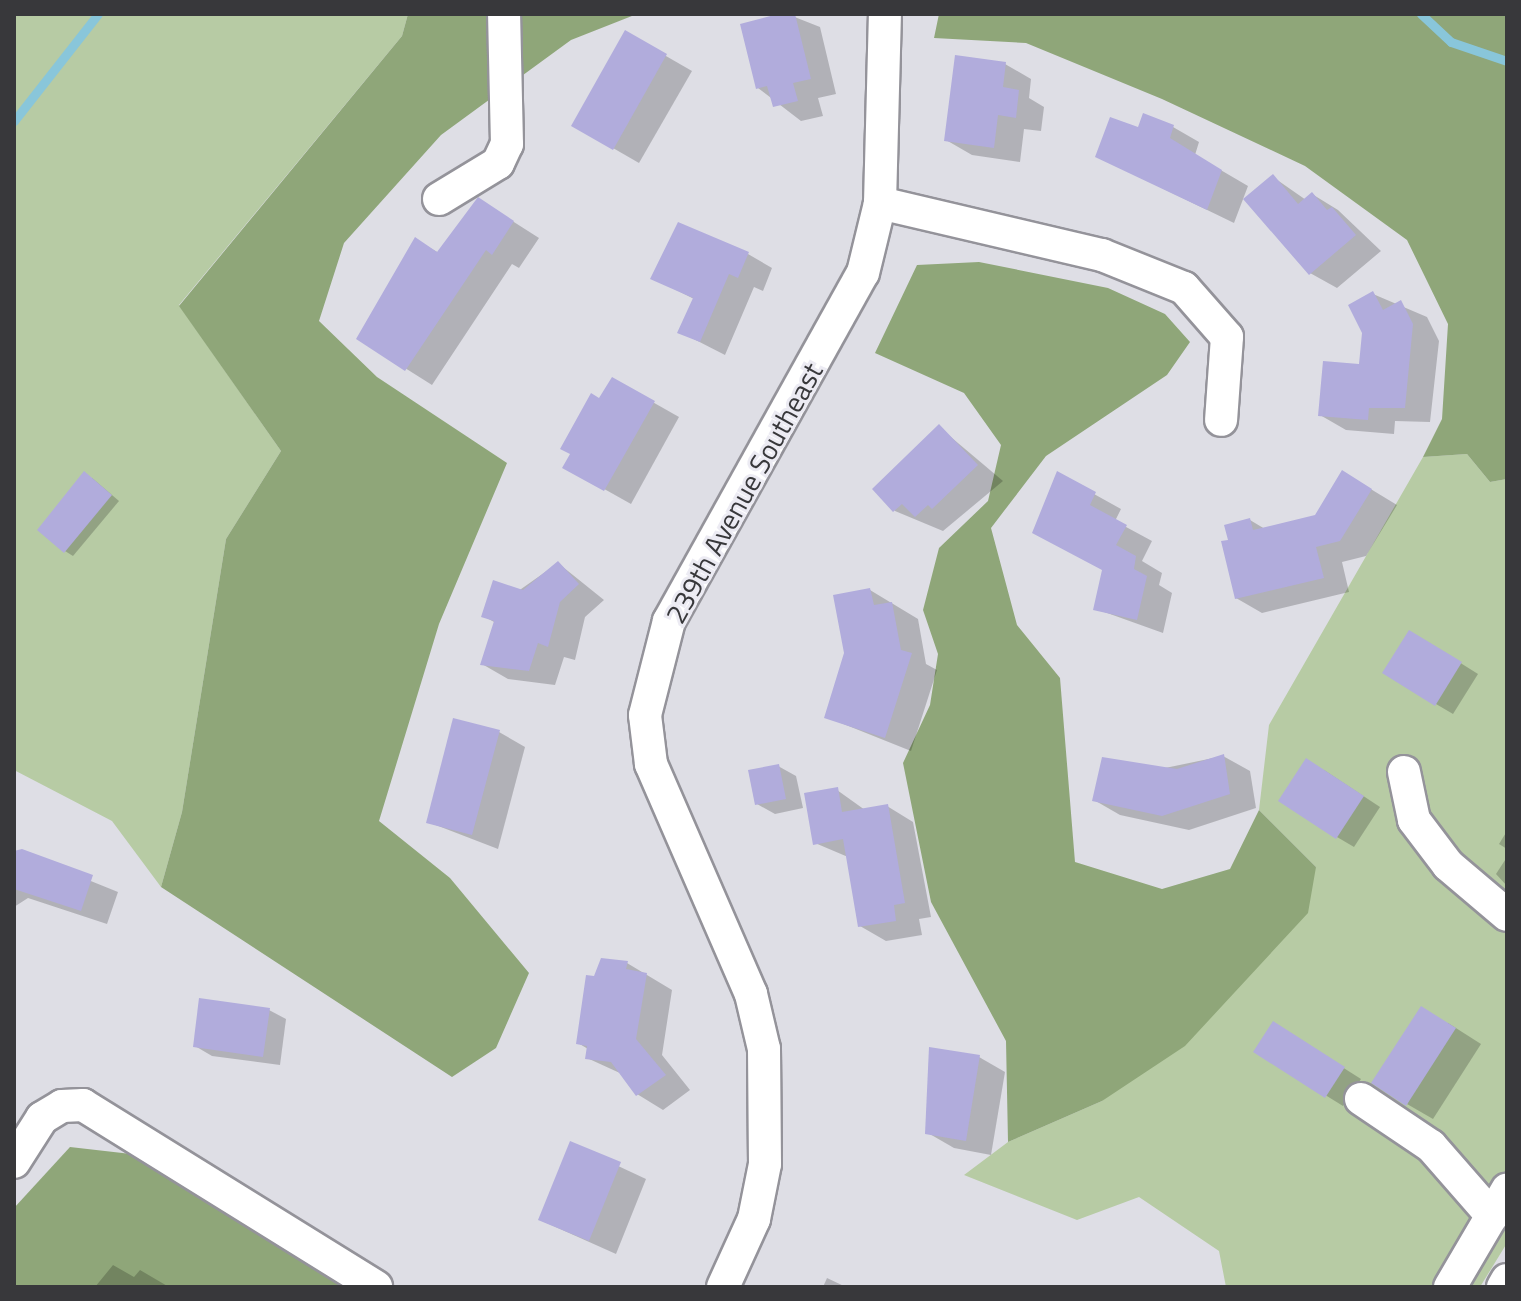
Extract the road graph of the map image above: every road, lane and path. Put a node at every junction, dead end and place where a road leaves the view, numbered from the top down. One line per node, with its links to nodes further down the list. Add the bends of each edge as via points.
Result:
1 (504, 14): 3 (street, via 507,144 498,163)
2 (885, 14): 4 (street, 239th Avenue Southeast)
3 (439, 199)
4 (880, 203): 5 (street, via 1102,255 1184,288 1204,303 1227,337); 13 (street, 239th Avenue Southeast, via 850,304 669,621 645,715 651,764 751,994 764,1049 765,1164 754,1219)
5 (1221, 420)
6 (1404, 772): 7 (street, via 1414,820 1448,865)
7 (1507, 915)
8 (1361, 1099): 10 (street, via 1431,1146)
9 (14, 1162): 12 (street, via 42,1118 62,1106 106,1116)
10 (1499, 1203): 14 (street)
11 (1507, 1280): 15 (street)
12 (376, 1287)
13 (723, 1287)
14 (1450, 1287)
15 (1503, 1287)

